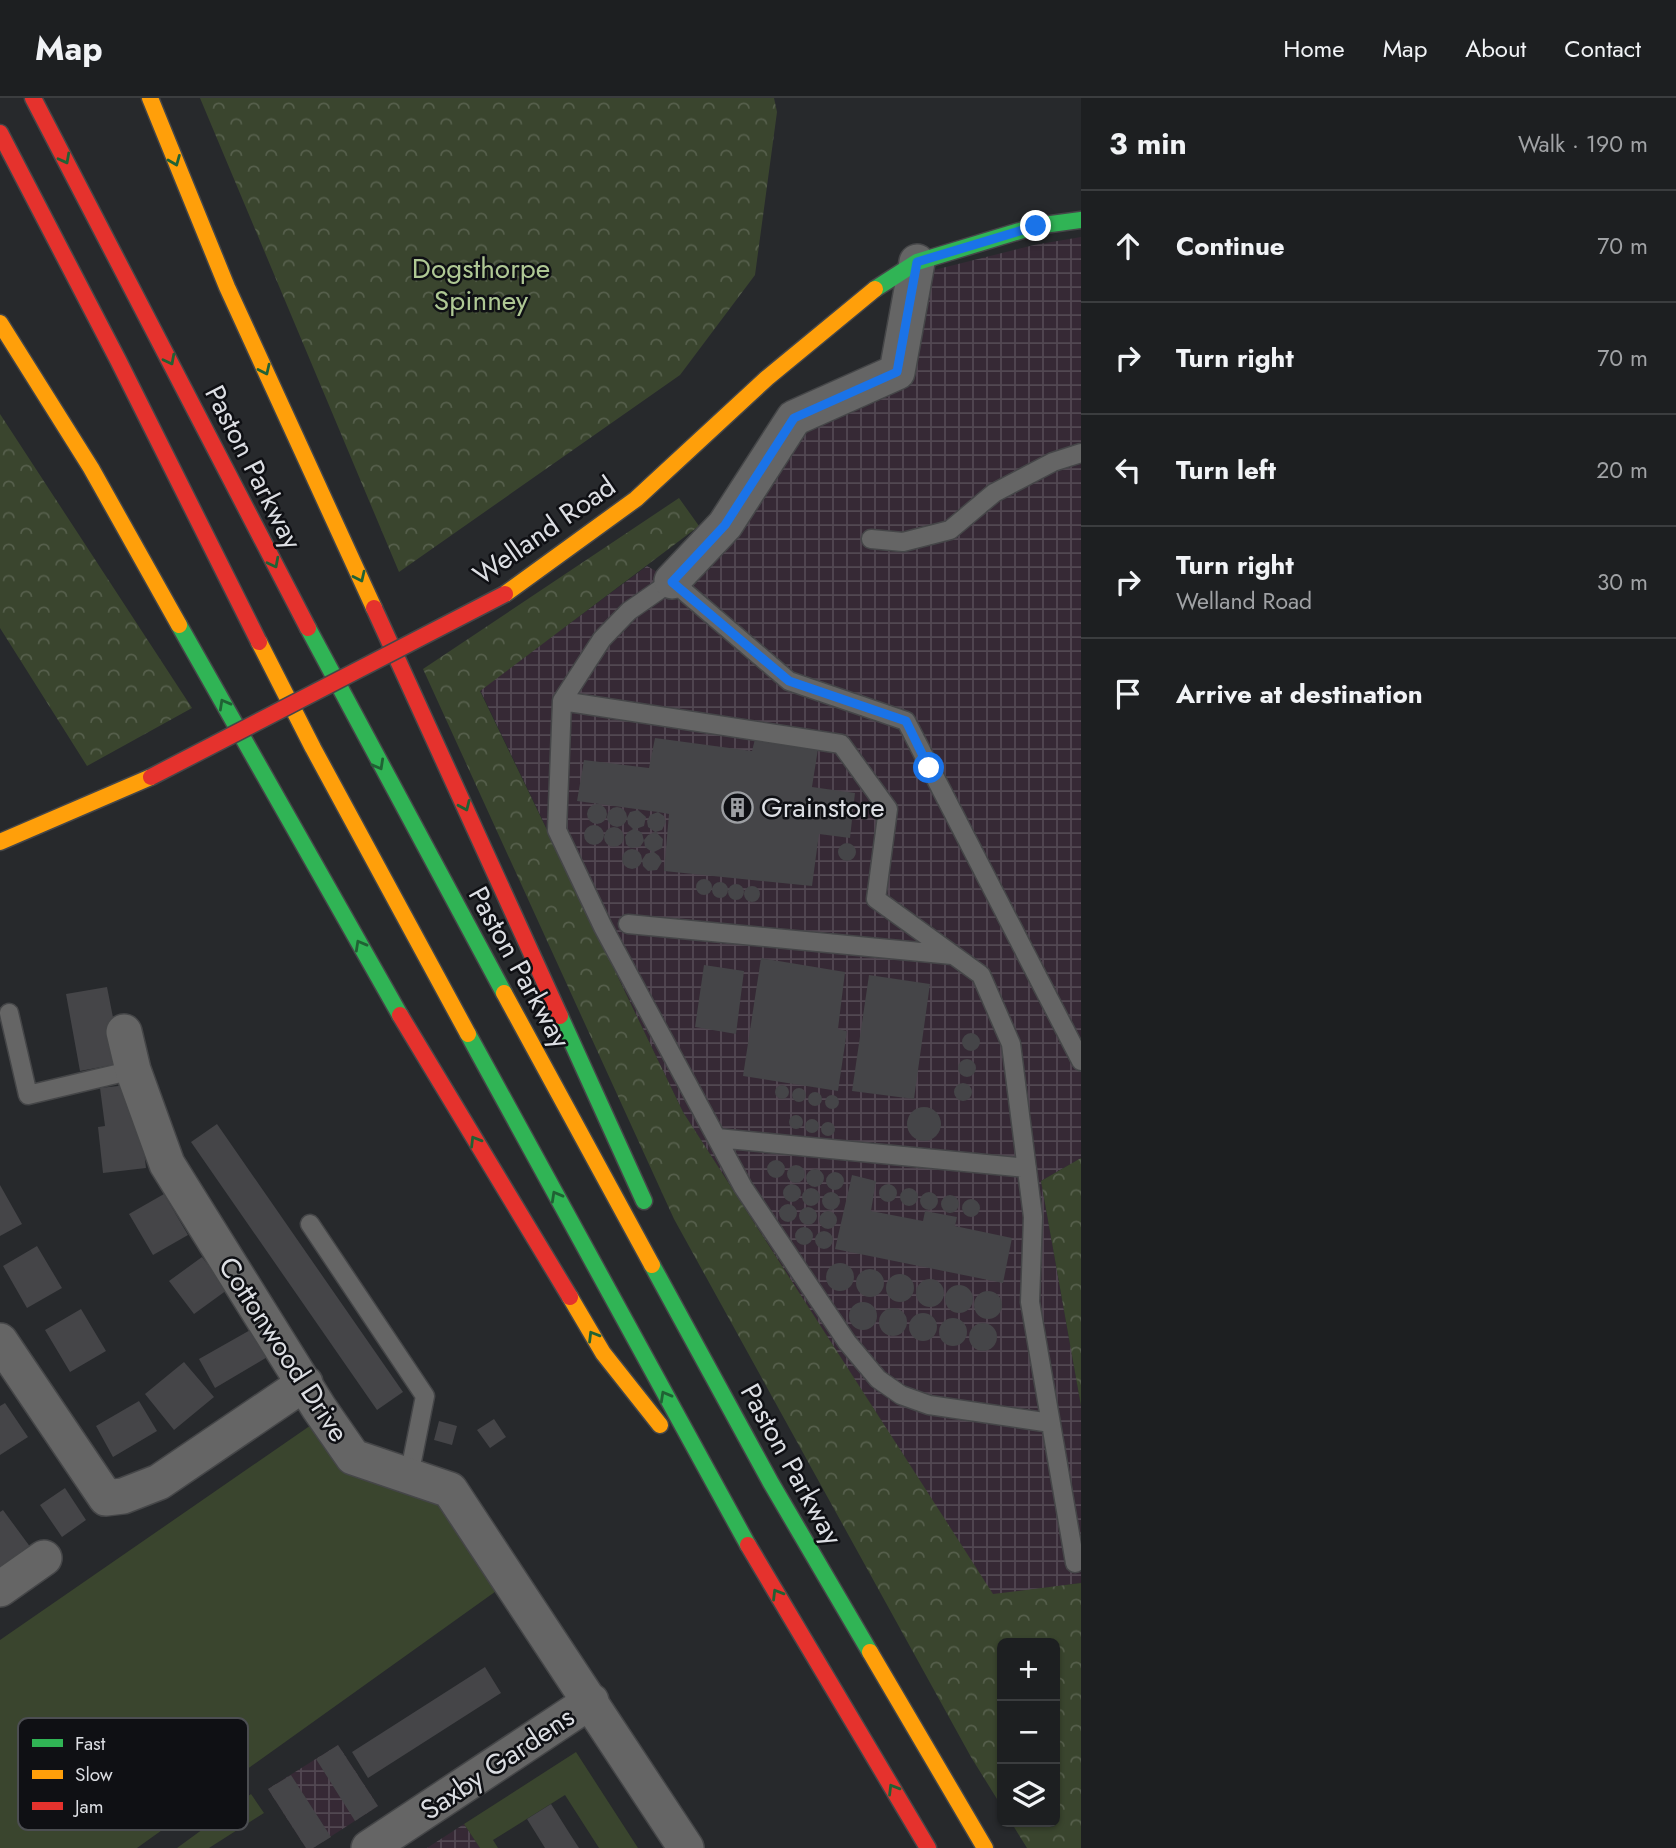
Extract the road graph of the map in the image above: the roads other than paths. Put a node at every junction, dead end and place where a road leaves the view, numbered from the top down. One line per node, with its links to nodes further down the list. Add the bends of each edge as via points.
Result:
1 (33, 98): 27 (main road, Paston Parkway, one-way to 27, via 359,727)
2 (150, 98): 20 (main road, one-way to 20, via 227,287)
3 (0, 133): 28 (main road, one-way to 3, via 313,748)
4 (1081, 219): 5 (main road, Welland Road, via 1036,226)
5 (917, 262): 9 (street, via 897,372 794,418 725,525); 11 (main road, Welland Road, bridge, via 873,290 767,378 636,499 505,594 151,777)
6 (0, 323): 28 (main road, one-way to 6, via 603,1353 396,1009 91,468)
7 (1081, 453): 8 (lane, via 1053,461 994,493 950,530 903,541)
8 (871, 539)
9 (672, 582): 10 (lane, via 629,611 602,639); 16 (lane, via 789,681 906,721)
10 (562, 701): 13 (lane, via 841,744 888,809 876,899); 18 (lane, via 557,830 603,927)
11 (0, 842)
12 (628, 924): 13 (lane)
13 (954, 955): 19 (lane, via 981,975 1011,1044)
14 (9, 1013): 17 (lane, via 28,1094)
15 (124, 1032): 17 (street, Cottonwood Drive)
16 (1081, 1061)
17 (134, 1070): 24 (street, Cottonwood Drive, via 167,1164)
18 (717, 1138): 19 (lane); 25 (lane, via 780,1243 847,1342 878,1379 901,1395 929,1405)
19 (1027, 1168): 25 (lane, via 1033,1217 1030,1302)
20 (652, 1219)
21 (310, 1224): 26 (lane, via 425,1396)
22 (680, 1282): 27 (main road)
23 (0, 1340): 24 (street, via 106,1498 159,1482)
24 (305, 1383): 26 (street, Cottonwood Drive, via 353,1457)
25 (1051, 1423): 30 (lane)
26 (409, 1476): 32 (street, Cottonwood Drive, via 450,1490)
27 (771, 1483): 36 (main road, Paston Parkway)
28 (724, 1506): 35 (main road, one-way to 28)
29 (44, 1558): 31 (street)
30 (1075, 1563)
31 (0, 1589)
32 (591, 1701): 33 (street, Saxby Gardens); 34 (street, Cottonwood Drive)
33 (369, 1848)
34 (686, 1848)
35 (928, 1848)
36 (985, 1848)

